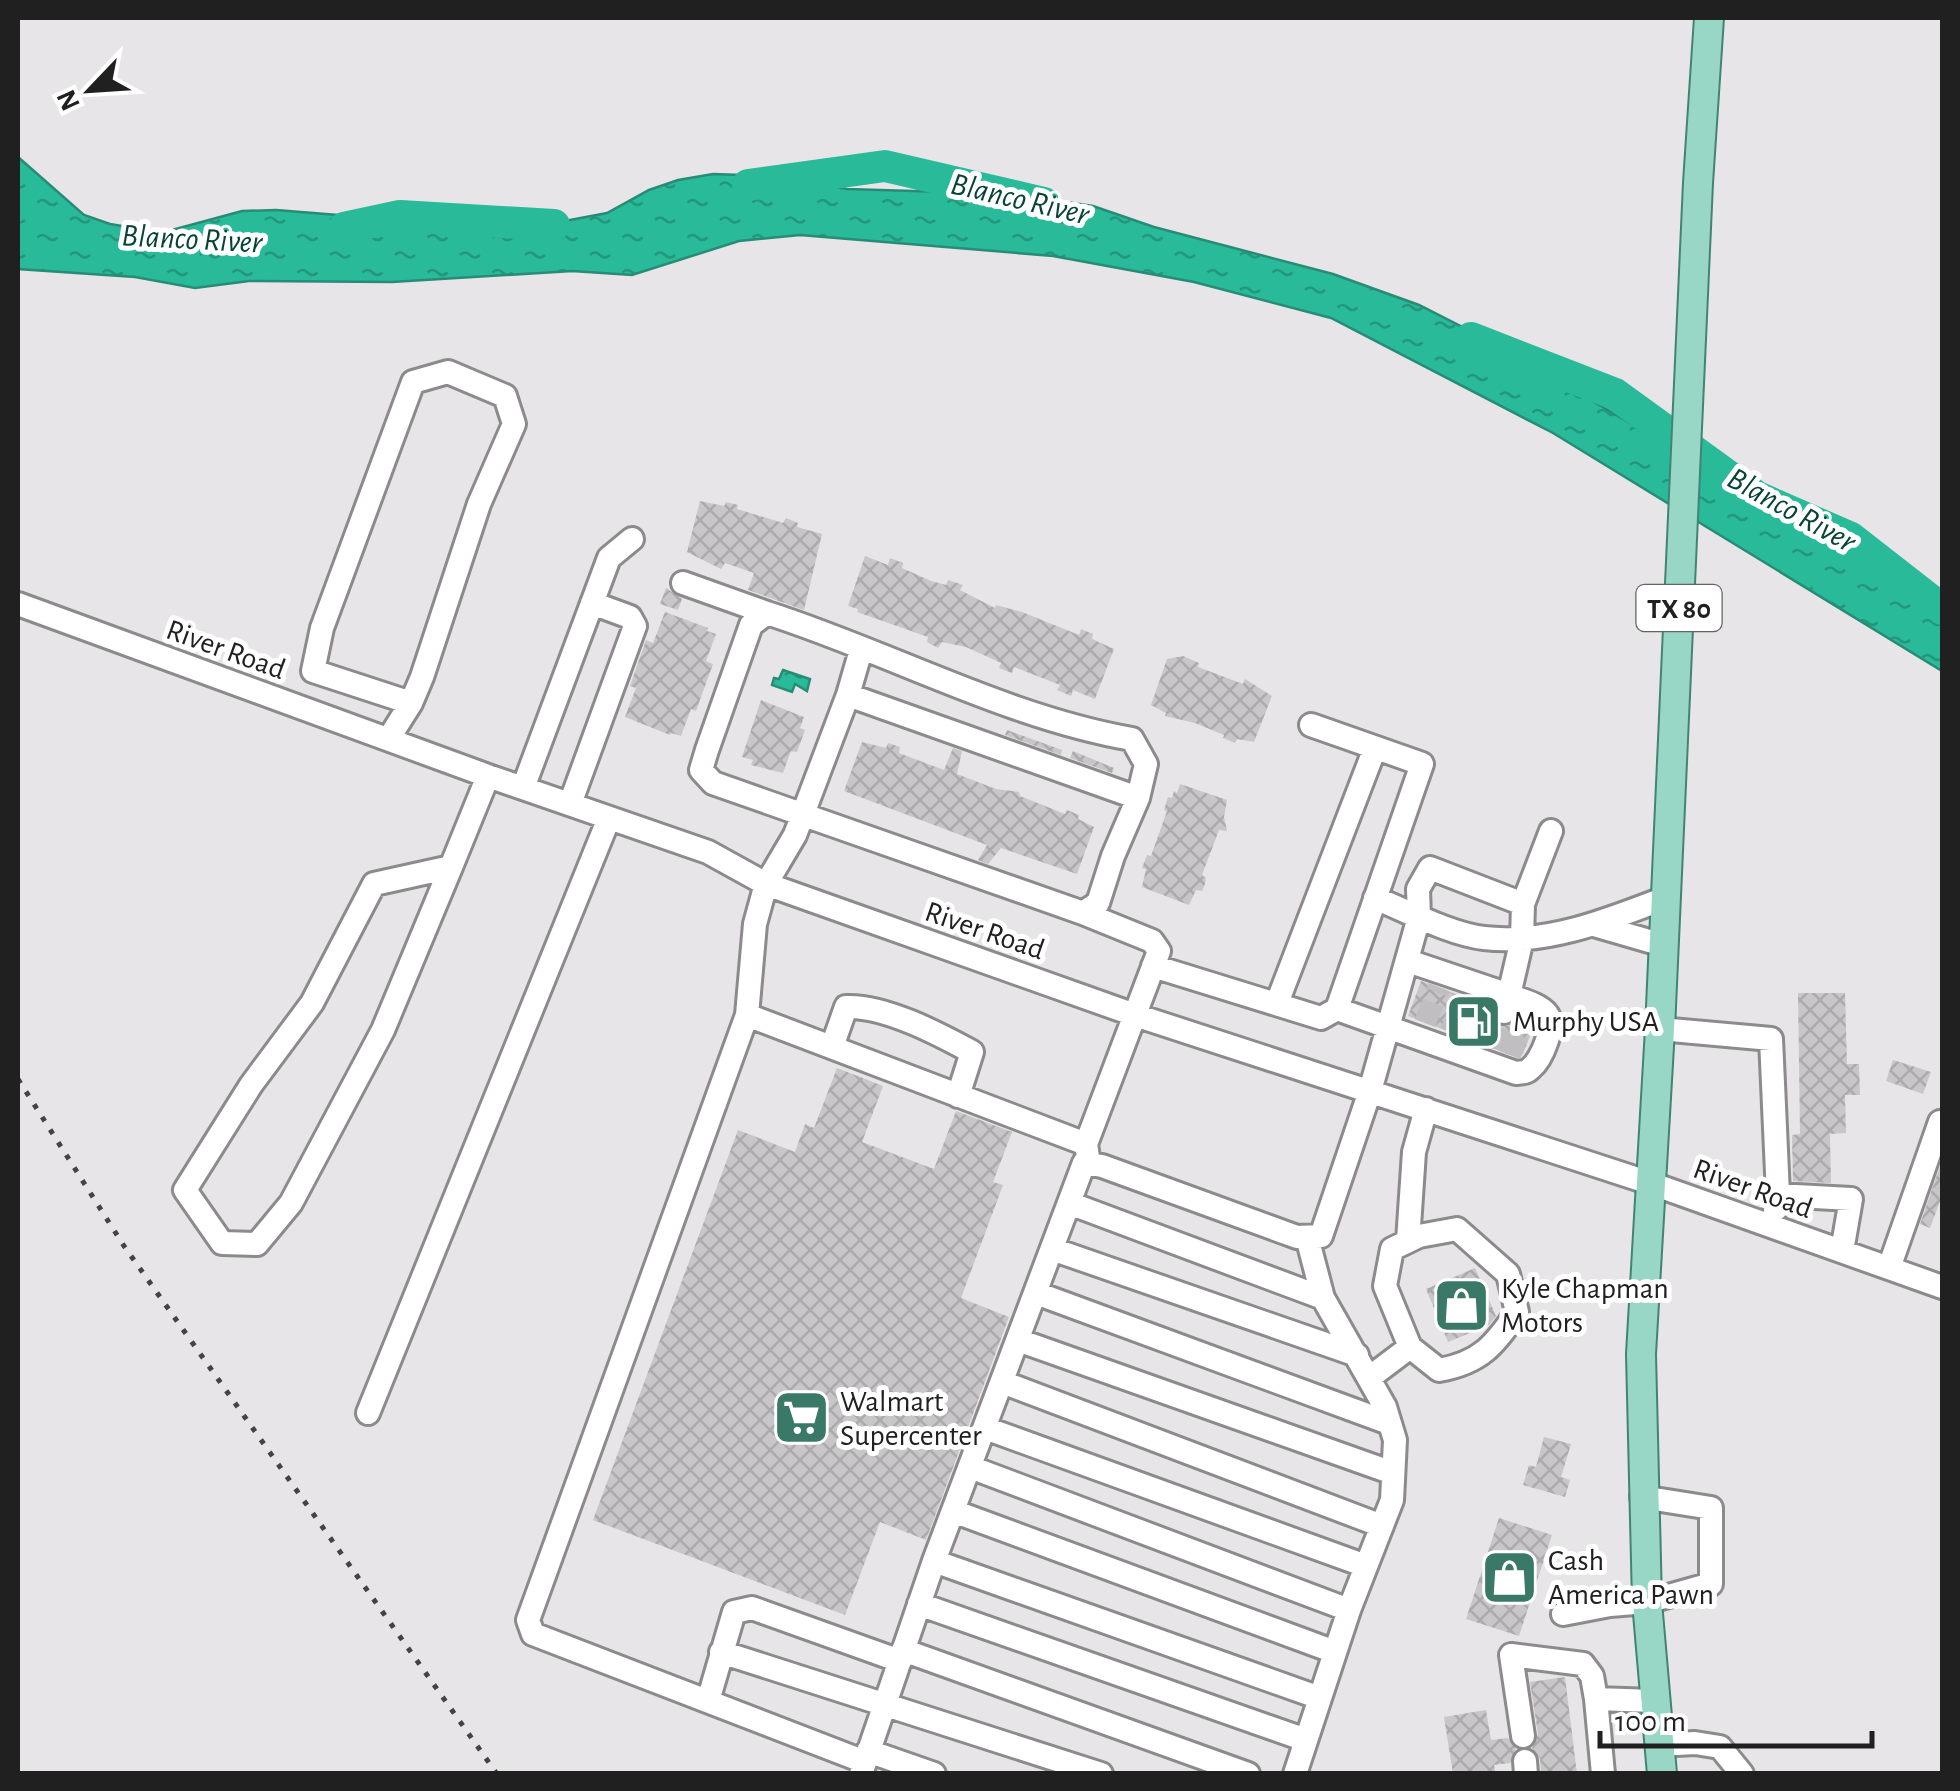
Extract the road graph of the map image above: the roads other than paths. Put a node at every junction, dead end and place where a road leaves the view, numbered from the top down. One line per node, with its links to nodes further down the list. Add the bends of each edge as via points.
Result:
1 (1690, 18): 4 (main road)
2 (1709, 18): 4 (main road, TX 80)
3 (1727, 18): 4 (main road)
4 (1698, 182): 25 (main road, TX 80)
5 (632, 539): 7 (street, via 608,558)
6 (683, 583): 9 (street)
7 (592, 603): 17 (street); 19 (street, via 630,617 635,626)
8 (18, 604): 14 (street, River Road)
9 (767, 613): 10 (street); 20 (street, via 751,624 701,770 714,782)
10 (861, 650): 11 (street); 18 (street, via 1088,731 1132,739 1146,764)
11 (848, 695): 18 (street); 20 (street)
12 (411, 703): 12 (street, via 479,504 514,424 505,396 448,372 413,382 312,671); 14 (street)
13 (1310, 724): 15 (street)
14 (390, 738): 16 (street, River Road)
15 (1375, 748): 26 (street, via 1422,764); 35 (street)
16 (488, 776): 17 (street, River Road); 23 (street)
17 (523, 788): 19 (street, River Road)
18 (1138, 798): 28 (street, via 1098,902)
19 (570, 804): 21 (street, River Road)
20 (804, 812): 24 (street); 28 (street)
21 (609, 818): 24 (street, River Road, via 708,852); 65 (street)
22 (1551, 830): 27 (street)
23 (450, 868): 23 (street, via 374,884 312,1003 184,1190 222,1243 257,1244 291,1203 383,1030)
24 (766, 884): 38 (street, River Road); 39 (street, via 755,924)
25 (1666, 884): 30 (street); 32 (main road, TX 80)
26 (1374, 898): 29 (street); 37 (street)
27 (1522, 904): 29 (street, via 1430,868 1418,889); 31 (street)
28 (1083, 913): 34 (street, via 1152,941 1159,951)
29 (1420, 917): 31 (street, via 1481,938); 33 (street)
30 (1594, 926): 31 (street); 32 (street)
31 (1522, 939): 36 (street)
32 (1663, 946): 41 (main road, TX 80)
33 (1408, 961): 36 (street); 40 (street)
34 (1153, 966): 35 (street); 38 (street)
35 (1277, 1003): 37 (street, via 1321,1018)
36 (1516, 1008): 40 (street, via 1544,1010 1550,1019 1527,1072 1516,1073 1497,1058 1422,1030)
37 (1337, 1009): 40 (street)
38 (1136, 1014): 43 (street, River Road); 47 (street)
39 (747, 1016): 42 (street); 84 (street, via 528,1620 533,1634)
40 (1388, 1026): 43 (street)
41 (1660, 1029): 48 (main road, TX 80); 49 (street, via 1771,1039)
42 (832, 1047): 44 (street); 44 (street, via 846,1007 861,1006 941,1035 972,1052)
43 (1370, 1091): 45 (street, River Road); 52 (street, via 1322,1236)
44 (958, 1096): 47 (street)
45 (1426, 1110): 48 (street, River Road); 53 (street, via 1414,1152)
46 (1940, 1122): 56 (street)
47 (1088, 1154): 50 (street); 52 (street)
48 (1650, 1183): 51 (street, River Road); 70 (main road, TX 80)
49 (1778, 1195): 51 (street); 55 (street, via 1851,1199)
50 (1069, 1203): 54 (street); 59 (street)
51 (1772, 1226): 55 (street, River Road)
52 (1306, 1236): 59 (street)
53 (1408, 1241): 61 (street, via 1392,1249 1385,1286); 61 (street, via 1457,1228 1508,1274 1516,1312 1496,1344 1462,1366 1439,1370)
54 (1052, 1249): 58 (street); 62 (street)
55 (1842, 1251): 56 (street, River Road)
56 (1889, 1268): 57 (street, River Road)
57 (1942, 1287)
58 (1036, 1293): 60 (street); 66 (street)
59 (1323, 1298): 62 (street)
60 (1018, 1340): 64 (street); 69 (street)
61 (1410, 1347): 63 (street)
62 (1356, 1355): 63 (street)
63 (1369, 1378): 66 (street)
64 (1002, 1382): 67 (street); 72 (street)
65 (368, 1413)
66 (1390, 1423): 69 (street)
67 (985, 1428): 68 (street); 74 (street)
68 (970, 1467): 71 (street); 77 (street)
69 (1393, 1472): 72 (street)
70 (1642, 1498): 75 (main road, TX 80); 75 (street, via 1711,1508 1712,1584)
71 (953, 1511): 73 (street); 80 (street)
72 (1382, 1526): 74 (street)
73 (934, 1561): 76 (street); 82 (street)
74 (1366, 1566): 77 (street)
75 (1647, 1602): 78 (street); 85 (main road, TX 80)
76 (919, 1604): 81 (street); 88 (street)
77 (1349, 1610): 80 (street)
78 (1562, 1614)
79 (721, 1652): 81 (street, via 734,1612 752,1608); 84 (street); 86 (street)
80 (1335, 1652): 82 (street)
81 (901, 1655): 86 (street); 93 (street)
82 (1320, 1698): 88 (street)
83 (1596, 1700): 85 (street); 87 (street, via 1583,1664 1512,1655); 95 (street)
84 (708, 1701): 90 (street)
85 (1654, 1701): 89 (main road, TX 80)
86 (884, 1704): 90 (street); 92 (street)
87 (1523, 1736)
88 (1306, 1740): 94 (street)
89 (1658, 1745): 96 (main road, TX 80); 97 (street, via 1720,1747)
90 (865, 1762): 91 (street)
91 (934, 1774)
92 (1100, 1774)
93 (1248, 1774)
94 (1294, 1774)
95 (1603, 1774)
96 (1662, 1774)
97 (1742, 1774)

